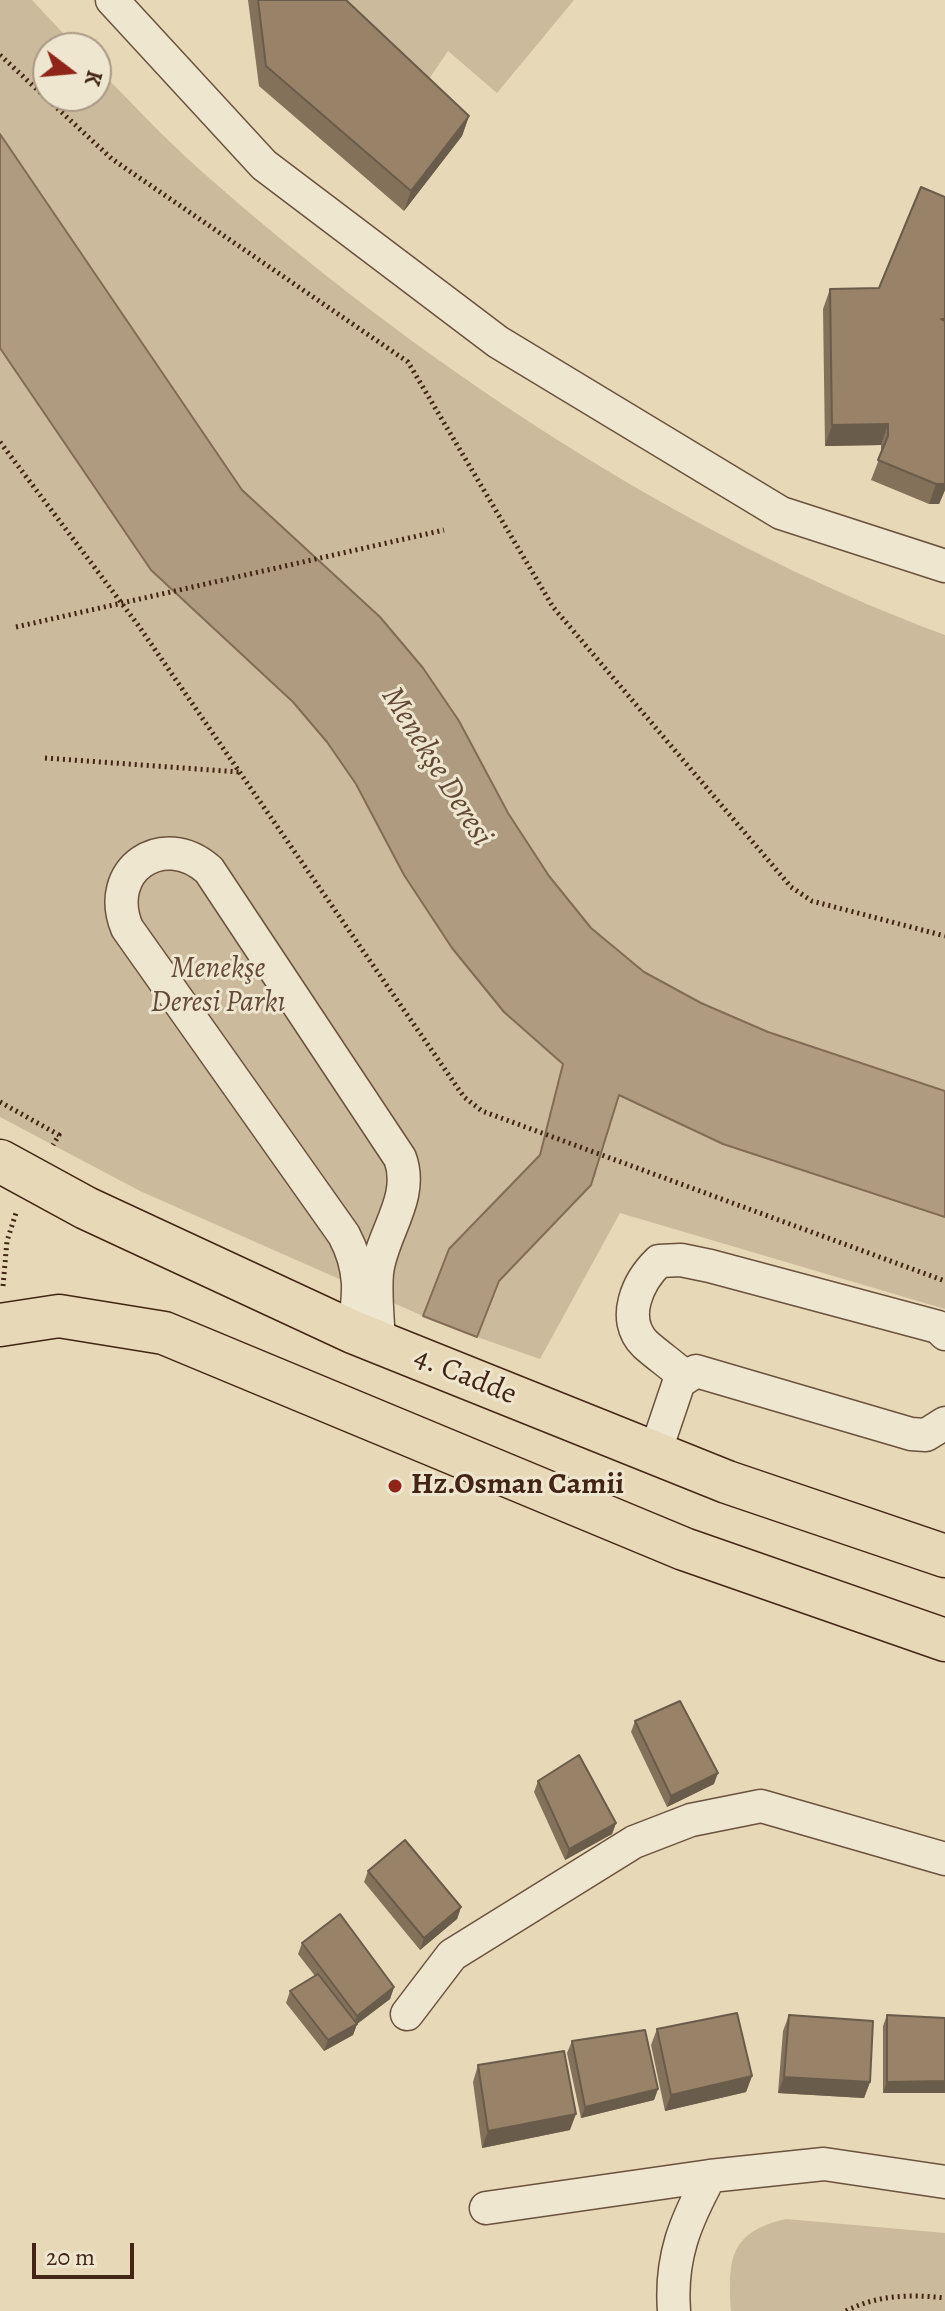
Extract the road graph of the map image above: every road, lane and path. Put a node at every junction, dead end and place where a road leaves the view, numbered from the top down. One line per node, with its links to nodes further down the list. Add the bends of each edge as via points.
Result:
1 (112, 0): 5 (street, via 264,165 498,342 781,513)
2 (0, 55): 9 (path, via 112,159 408,362 553,607 791,887 812,901)
3 (0, 442): 8 (path)
4 (444, 530): 6 (path, bridge)
5 (945, 566)
6 (16, 627)
7 (45, 758): 8 (path)
8 (240, 772): 14 (path, via 464,1097 482,1111)
9 (945, 936)
10 (0, 1102): 11 (path, via 59,1135)
11 (53, 1145)
12 (0, 1161): 17 (main road, 4. Cadde, via 86,1208)
13 (18, 1204): 15 (path, via 7,1241)
14 (945, 1281)
15 (2, 1306): 22 (main road, via 164,1333 684,1549)
16 (945, 1334): 18 (street, via 938,1327 710,1266 659,1261 644,1276 633,1316 643,1342)
17 (366, 1337): 17 (street, via 377,1271 400,1202 405,1173 400,1158 209,870 182,854 149,857 126,880 121,910 127,928 344,1235 357,1259); 20 (main road, 4. Cadde)
18 (684, 1376): 19 (street, via 696,1371 911,1434 926,1435); 20 (street)
19 (945, 1423)
20 (655, 1453): 21 (main road, 4. Cadde)
21 (945, 1556)
22 (945, 1640)
23 (945, 1859): 24 (street, via 761,1806 691,1820 634,1842 452,1955)
24 (407, 2014)
25 (710, 2176): 26 (street, via 824,2164); 27 (street); 29 (street, via 688,2217 672,2275)
26 (945, 2182)
27 (486, 2208)
28 (945, 2298): 30 (path, via 908,2294)
29 (674, 2311)
30 (846, 2311)

